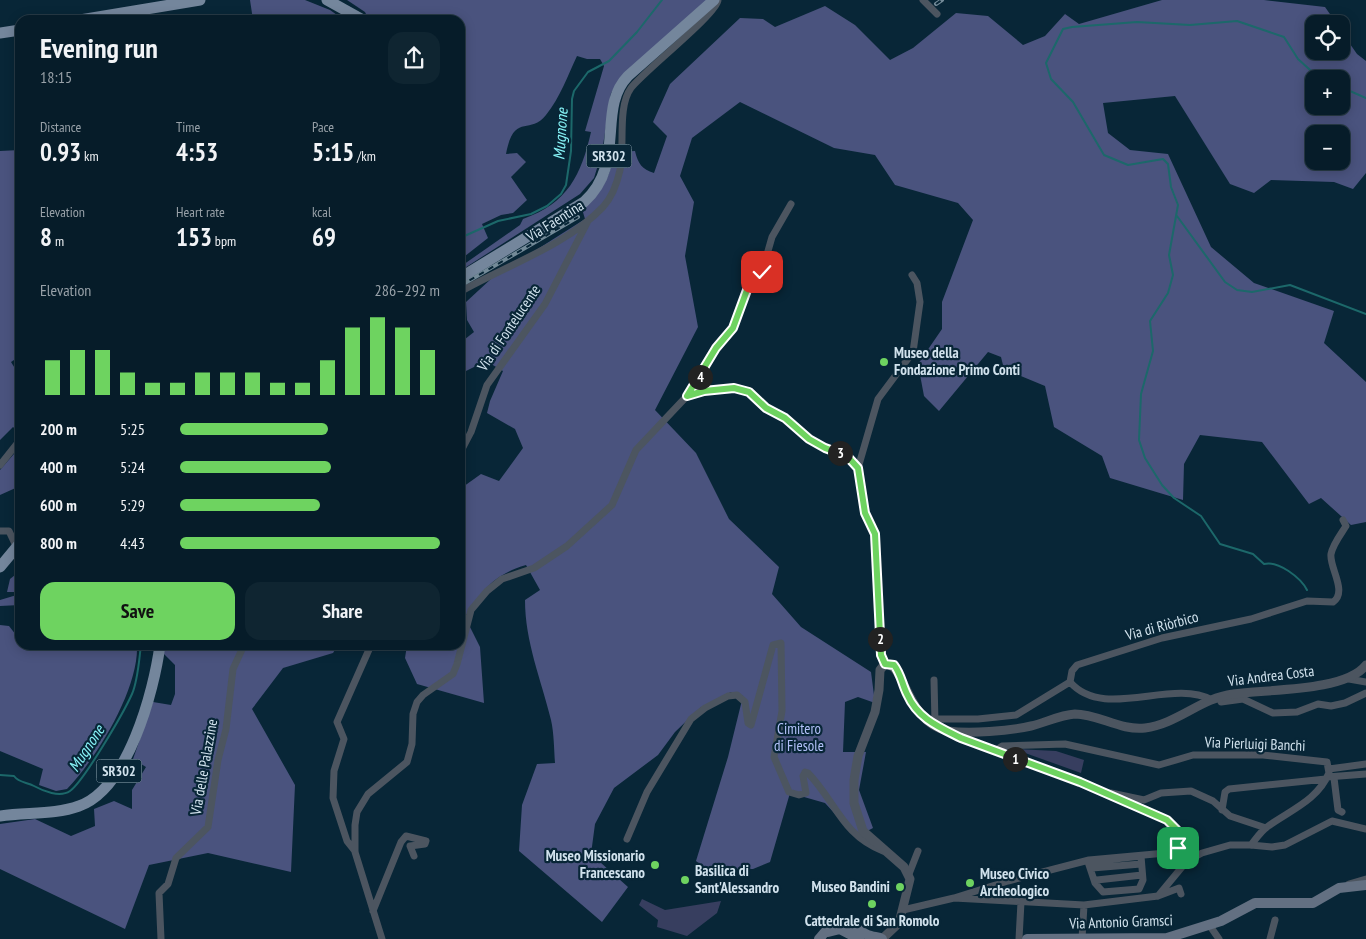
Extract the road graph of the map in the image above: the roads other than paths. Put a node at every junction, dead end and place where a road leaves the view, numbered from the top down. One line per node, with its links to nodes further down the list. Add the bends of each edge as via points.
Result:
1 (200, 0): 6 (main road)
2 (327, 0): 7 (main road); 8 (main road)
3 (716, 0): 12 (street, Via Faentina, via 718,4 706,17 631,88 624,108 623,149 616,185 604,206); 13 (main road, Via Faentina / SR302, via 620,86 615,98 607,166 592,194)
4 (923, 0): 5 (street)
5 (937, 14)
6 (110, 15)
7 (346, 15)
8 (354, 15)
9 (15, 31): 10 (main road)
10 (0, 33)
11 (791, 204): 16 (street, via 772,237 762,272 747,290 733,328 716,348)
12 (588, 221): 15 (street, Via Faentina, via 552,244); 17 (street, Via di Fontelucente, via 545,304 487,386)
13 (465, 275)
14 (912, 275): 20 (street, via 917,283 920,302 913,352 878,398)
15 (465, 289)
16 (687, 396): 20 (street, via 734,388 749,392 809,439 847,456); 26 (street, via 636,450 612,505 567,546 534,568 502,579 487,591 471,610)
17 (465, 443)
18 (15, 446): 19 (street)
19 (0, 465)
20 (858, 468): 31 (street, via 865,513 875,534 880,651)
21 (1345, 523): 35 (street, Via di Riòrbico, via 1331,555 1339,591 1333,602 1307,601 1251,619 1162,638 1077,665)
22 (0, 531): 23 (street, via 9,531)
23 (15, 541)
24 (15, 550): 25 (main road)
25 (0, 567)
26 (465, 634)
27 (159, 650): 49 (main road, SR302, via 147,702 123,764 109,785 80,806)
28 (242, 650): 77 (street, Via delle Palazzine, via 233,669 208,827 176,858 168,884 160,893)
29 (369, 650): 56 (street, via 337,722 344,739 332,784 333,798 347,841)
30 (461, 650): 56 (street, via 456,669 423,695 415,708 407,762 373,788 361,802 355,825)
31 (885, 664): 39 (street, via 894,665 913,705); 55 (street, via 880,670 875,712 858,756 853,795 861,828)
32 (1366, 665): 33 (street, Via Andrea Costa)
33 (1349, 679): 36 (street); 38 (street, Via Andrea Costa, via 1280,691 1234,693)
34 (934, 680): 39 (street)
35 (1070, 682): 38 (street, via 1093,696 1104,698 1128,700 1164,693); 39 (street, Via di Riòrbico, via 1016,715)
36 (1366, 682)
37 (1366, 693): 38 (street, via 1345,703 1318,704 1296,712 1273,713 1242,699)
38 (1217, 700): 40 (street, Via Andrea Costa, via 1171,720 1142,728 1079,715 1025,727)
39 (935, 723): 40 (street)
40 (950, 731): 41 (street)
41 (995, 751): 43 (street, Via Pierluigi Banchi, via 1002,746 1065,744 1158,765 1192,755 1262,755 1326,762); 46 (street)
42 (1366, 764): 43 (street)
43 (1330, 769): 45 (street)
44 (1366, 774): 45 (street)
45 (1329, 778): 47 (street, via 1229,789); 48 (street, via 1338,810); 50 (street, via 1296,810)
46 (1103, 791): 47 (street, via 1144,800 1161,793 1191,791 1213,801); 57 (street, via 1171,822 1177,830 1178,850)
47 (1222, 810): 50 (street, via 1230,816)
48 (1342, 812)
49 (0, 816)
50 (1266, 828): 53 (street)
51 (1366, 829): 53 (street, via 1332,822 1272,848)
52 (627, 839): 55 (street, via 647,792 691,719 728,696 737,696 745,702 748,724 751,725 773,645 781,643 782,711 774,757 789,792 806,793 803,776 808,773 824,790 838,816 853,833)
53 (1251, 844): 66 (street, via 1230,845 1196,856)
54 (918, 850): 61 (street)
55 (883, 851): 61 (street)
56 (355, 852): 71 (street)
57 (1140, 855): 59 (street); 60 (street)
58 (414, 856): 71 (street, via 410,846 425,844 426,841 406,836 400,842)
59 (1090, 863): 59 (street, via 1095,883 1103,892 1139,889 1143,880 1141,856); 60 (street); 60 (street, via 1105,889 1137,885 1142,881); 67 (street, via 1008,881)
60 (1141, 864)
61 (909, 874): 70 (street)
62 (1366, 879): 64 (street)
63 (1366, 885): 64 (main road, Via Antonio Gramsci)
64 (1350, 886): 74 (main road, Via Antonio Gramsci, via 1313,903 1261,902)
65 (1181, 894): 66 (street, via 1180,888)
66 (1158, 896): 69 (street)
67 (954, 898): 68 (street); 70 (street)
68 (1021, 902): 69 (street); 80 (street)
69 (1084, 905): 83 (street)
70 (903, 910): 76 (street, via 898,923)
71 (373, 911): 78 (street)
72 (1275, 920): 86 (street)
73 (840, 925): 75 (main road); 76 (main road, via 848,924); 79 (main road)
74 (1210, 926): 84 (main road, Via Antonio Gramsci); 85 (street)
75 (822, 937)
76 (877, 938)
77 (161, 939)
78 (382, 939)
79 (859, 939)
80 (1019, 939)
81 (1027, 939): 82 (main road, Via Antonio Gramsci)
82 (1047, 939): 83 (main road, Via Antonio Gramsci)
83 (1082, 939): 84 (main road, Via Antonio Gramsci)
84 (1161, 939)
85 (1219, 939)
86 (1270, 939)

